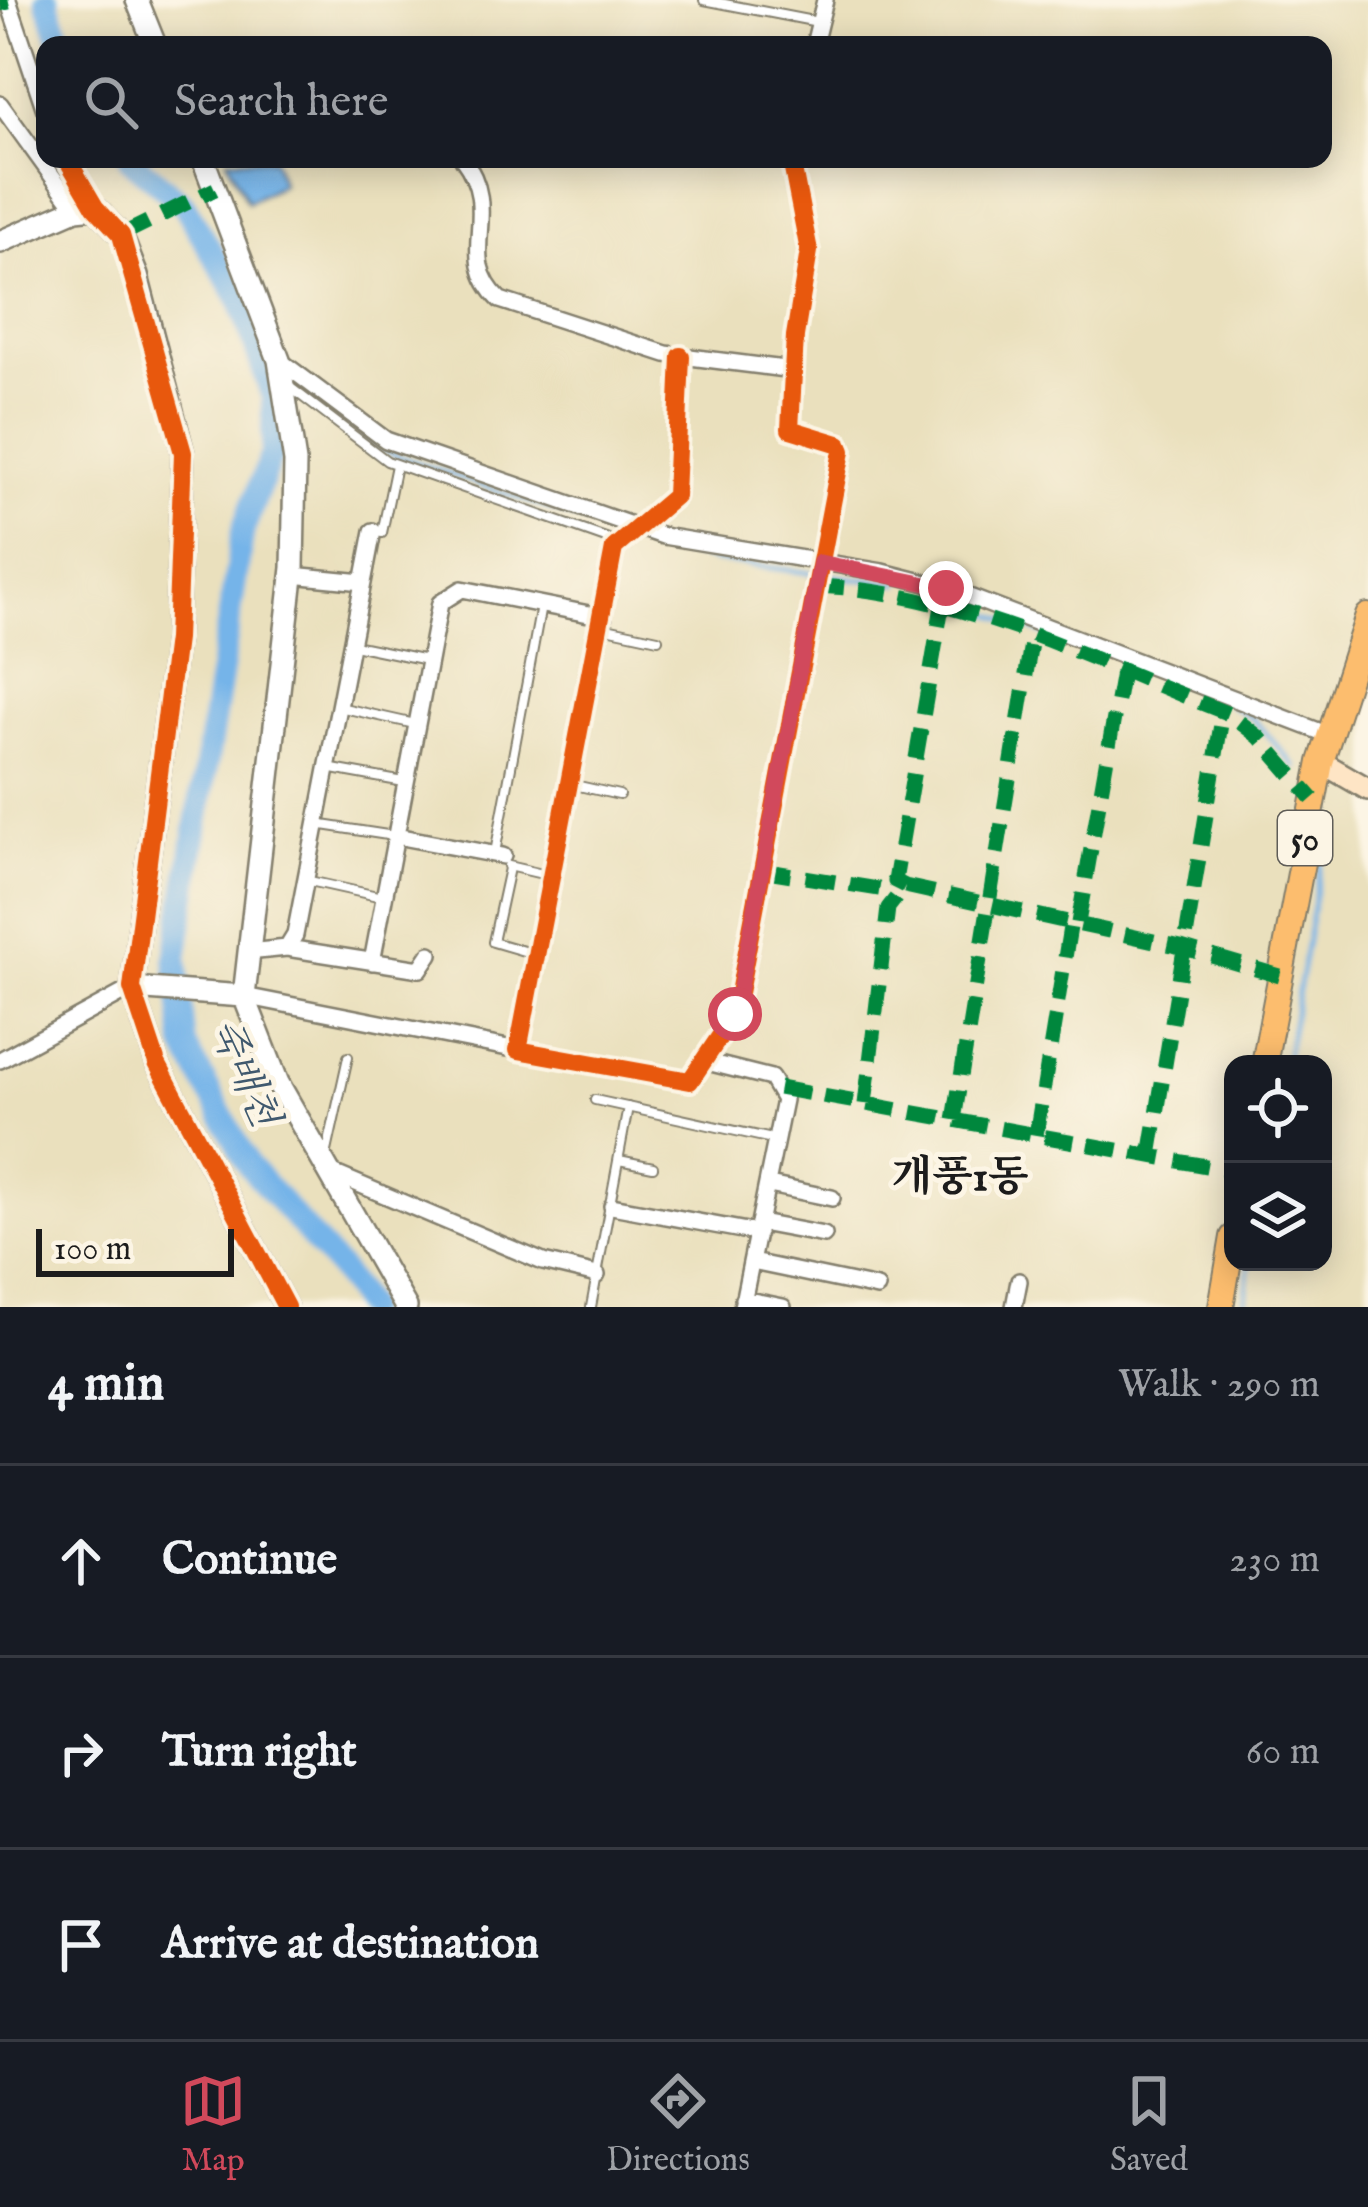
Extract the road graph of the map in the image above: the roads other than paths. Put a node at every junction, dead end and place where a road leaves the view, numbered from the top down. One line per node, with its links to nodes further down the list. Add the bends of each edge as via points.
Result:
1 (8, 0): 8 (street)
2 (137, 0): 6 (street)
3 (704, 0): 5 (lane)
4 (825, 0): 5 (street)
5 (819, 22): 7 (street)
6 (151, 36)
7 (816, 36)
8 (36, 83)
9 (0, 104): 10 (street)
10 (36, 148)
11 (53, 168): 16 (street)
12 (70, 168): 16 (street)
13 (206, 168): 19 (street)
14 (468, 168): 18 (street, via 483,196 478,269 500,300)
15 (793, 168): 20 (street, via 809,251)
16 (86, 208): 17 (street); 54 (street, via 121,235 183,453 176,639)
17 (0, 242)
18 (681, 356): 20 (street); 22 (street, via 675,496)
19 (280, 367): 21 (lane, via 351,439); 22 (street, via 386,440); 26 (street, via 296,462)
20 (793, 370): 25 (street, via 790,429 842,451)
21 (396, 465): 23 (lane, via 382,532); 24 (lane)
22 (637, 526): 24 (street); 25 (street)
23 (373, 531): 27 (street)
24 (618, 542): 30 (street)
25 (818, 569): 36 (street, via 946,588); 60 (street, via 735,1014)
26 (292, 575): 27 (street); 50 (street)
27 (363, 582): 32 (street)
28 (541, 606): 30 (street); 33 (street, via 462,589 440,603); 45 (lane)
29 (1368, 616): 36 (main road, 50)
30 (603, 622): 31 (lane); 40 (street)
31 (658, 639)
32 (351, 644): 33 (lane); 34 (street)
33 (429, 660): 35 (street)
34 (339, 707): 35 (lane); 38 (street)
35 (417, 724): 39 (street)
36 (1329, 735): 37 (main road, 50)
37 (1321, 762): 41 (main road); 57 (main road, 50)
38 (327, 768): 39 (lane); 43 (street)
39 (406, 782): 44 (street)
40 (571, 784): 42 (lane); 46 (street)
41 (1368, 788)
42 (619, 795)
43 (316, 824): 44 (lane); 47 (street)
44 (396, 836): 45 (street); 48 (street)
45 (502, 860): 46 (lane); 52 (lane, via 493,942)
46 (552, 876): 52 (street)
47 (305, 880): 48 (lane); 49 (street)
48 (384, 897): 53 (street)
49 (287, 949): 50 (street); 53 (street)
50 (248, 952): 55 (street)
51 (430, 954): 53 (street, via 420,969)
52 (537, 955): 56 (street)
53 (372, 962)
54 (133, 988): 55 (street); 59 (street); 78 (street, via 157,1063)
55 (244, 996): 56 (street); 65 (street, via 278,1083)
56 (518, 1050): 60 (street, via 690,1081)
57 (1266, 1055)
58 (348, 1057): 65 (lane)
59 (0, 1060)
60 (703, 1061): 63 (street, via 771,1078 784,1100)
61 (595, 1100): 62 (lane)
62 (628, 1107): 63 (lane); 64 (lane)
63 (779, 1140): 67 (street)
64 (619, 1160): 66 (lane); 69 (lane)
65 (326, 1167): 74 (street, via 543,1262); 79 (street)
66 (653, 1167)
67 (769, 1185): 68 (street); 70 (street)
68 (832, 1198)
69 (611, 1206): 70 (street); 74 (lane)
70 (759, 1228): 71 (street); 72 (street)
71 (824, 1235)
72 (752, 1262): 76 (street); 77 (street)
73 (1227, 1271): 83 (main road)
74 (597, 1274): 80 (lane)
75 (1019, 1281): 82 (street)
76 (878, 1288)
77 (742, 1303): 81 (street)
78 (286, 1307)
79 (406, 1307)
80 (591, 1307)
81 (783, 1307)
82 (1014, 1307)
83 (1221, 1307)

